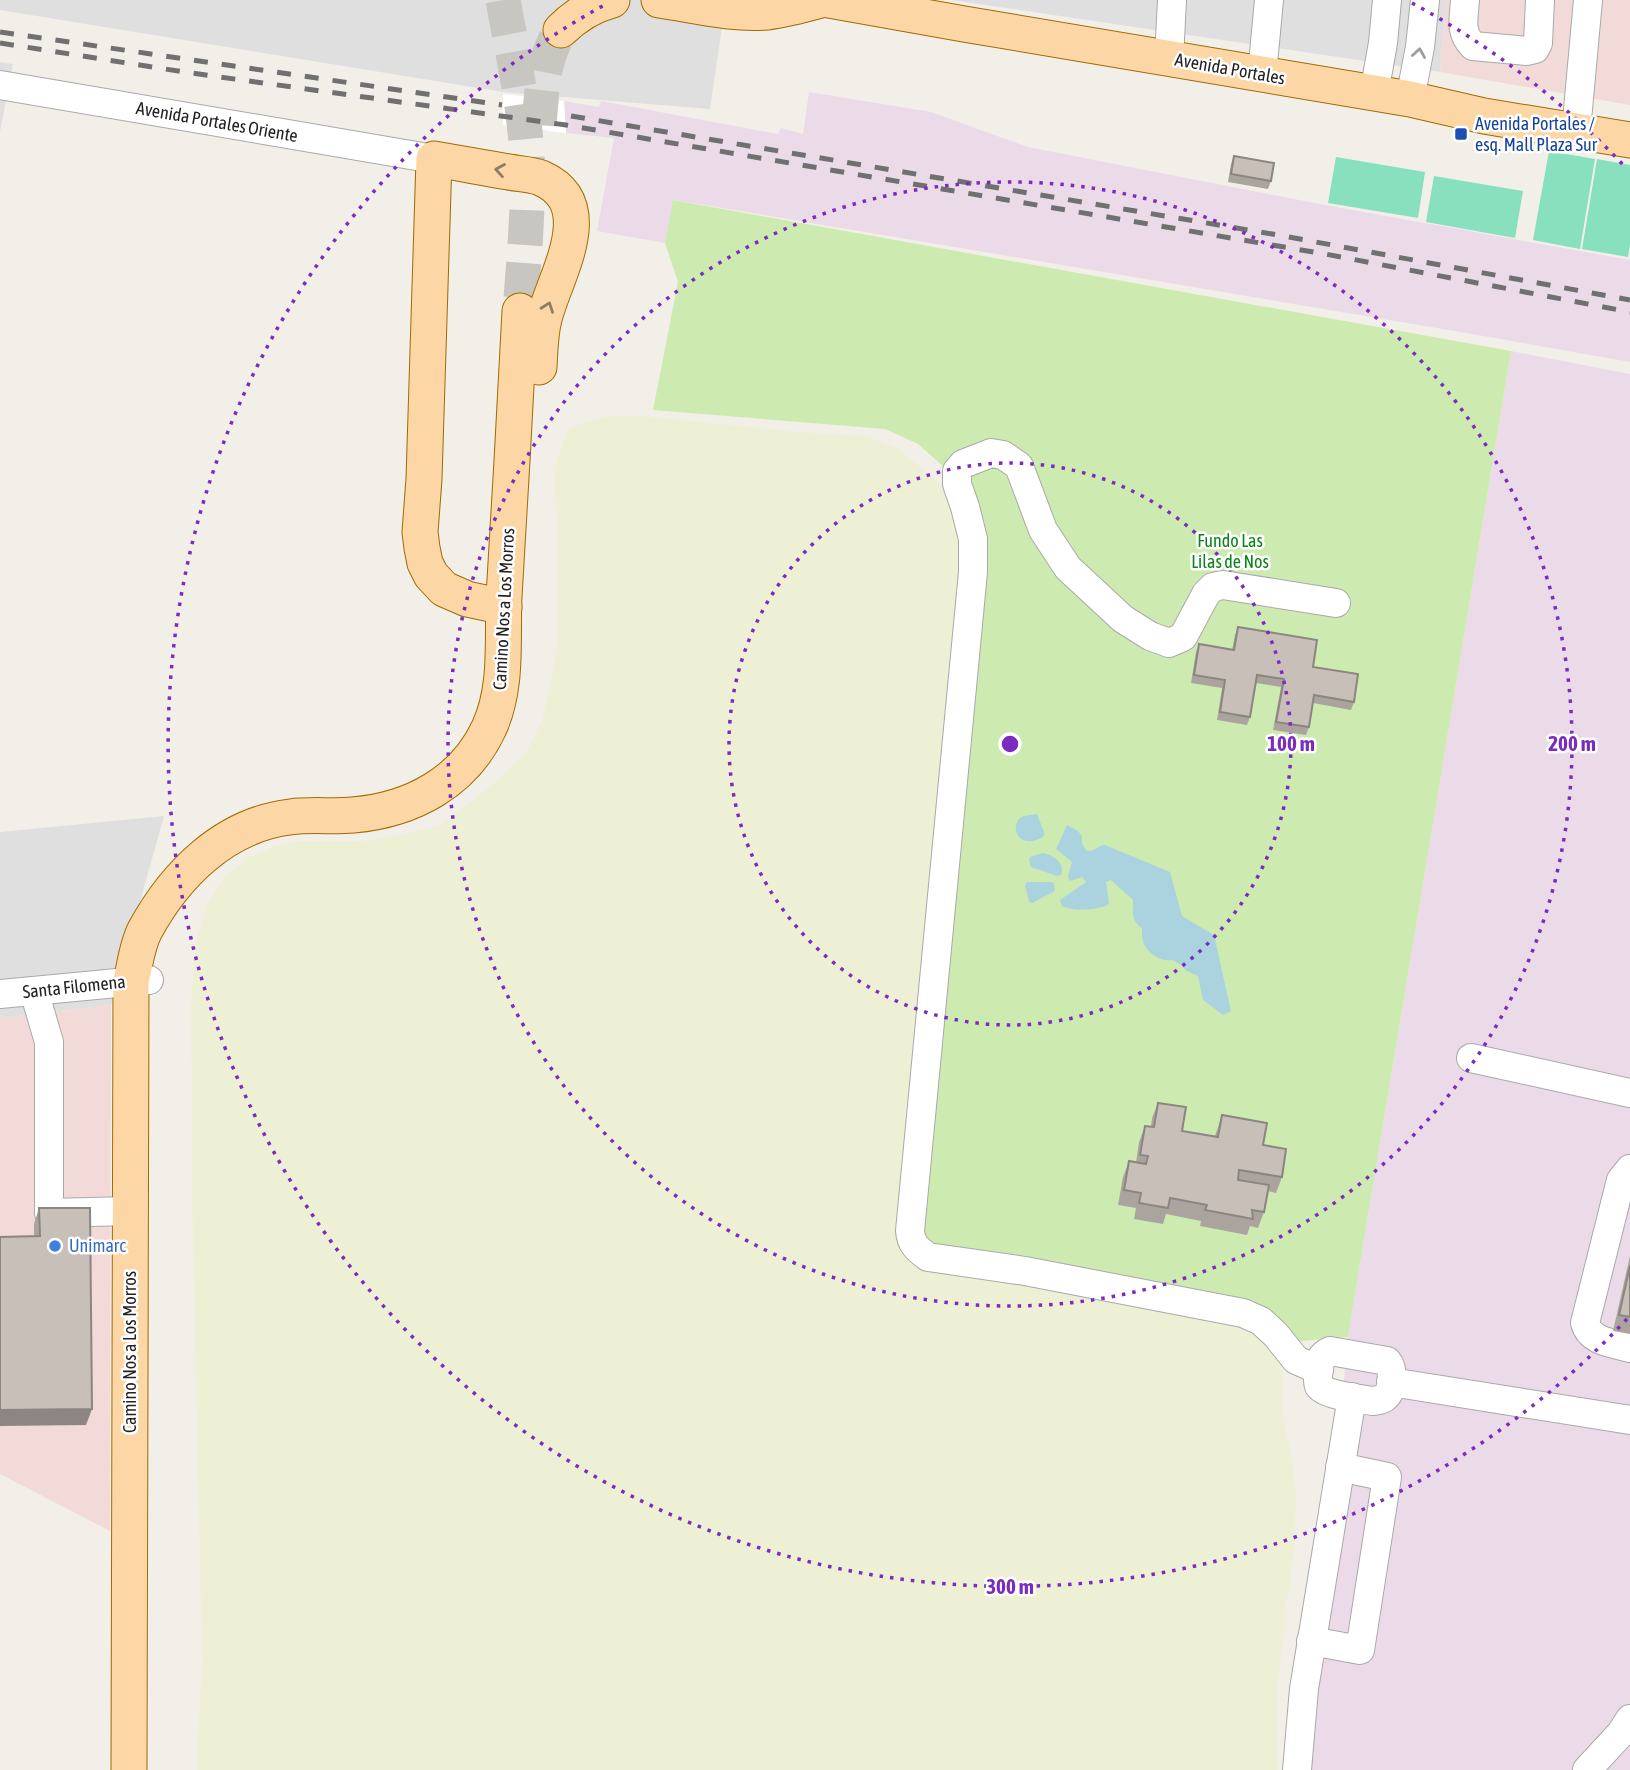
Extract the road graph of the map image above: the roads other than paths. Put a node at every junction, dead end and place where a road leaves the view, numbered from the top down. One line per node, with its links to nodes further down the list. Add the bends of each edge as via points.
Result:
1 (612, 0): 14 (main road, via 576,16)
2 (659, 0): 3 (main road, via 760,12)
3 (821, 0)
4 (829, 0): 12 (main road, Avenida Portales)
5 (1172, 0): 15 (street)
6 (1269, 0): 16 (street)
7 (1465, 0): 8 (street, via 1463,32 1473,46 1527,51 1538,43)
8 (1540, 0)
9 (1588, 0): 20 (street)
10 (1425, 3): 11 (street, via 1413,18 1403,21 1391,17); 19 (street, one-way to 10)
11 (1387, 4): 18 (street)
12 (881, 5): 13 (main road, Avenida Portales)
13 (966, 12): 15 (main road, Avenida Portales)
14 (561, 30)
15 (1169, 59): 16 (main road, Avenida Portales)
16 (1262, 74): 18 (main road, Avenida Portales)
17 (0, 85): 22 (street, Avenida Portales Oriente)
18 (1374, 93): 19 (main road, Avenida Portales)
19 (1410, 99): 20 (main road, Avenida Portales)
20 (1576, 131): 21 (main road, Avenida Portales)
21 (1630, 140)
22 (435, 159): 25 (main road, via 422,548 431,575 444,589); 26 (main road, one-way to 22, via 519,641 529,590 540,339 572,223 560,193 538,177)
23 (520, 311): 25 (main road, Camino Nos a Los Morros)
24 (1336, 603): 35 (street, via 1213,587 1183,637 1169,643 1123,619 1068,568 1044,530 1019,466 991,453 962,464 957,471 973,539 973,572 910,1231 911,1242 928,1257 1025,1270 1243,1313 1261,1321 1297,1360)
25 (504, 607): 26 (main road, Camino Nos a Los Morros)
26 (501, 688): 27 (main road, Camino Nos a Los Morros, via 494,715 468,762 441,786 411,803 374,813 269,821 202,857 165,900)
27 (140, 980): 28 (street, Santa Filomena); 33 (main road, Camino Nos a Los Morros); 42 (main road, Camino Nos a Los Morros)
28 (34, 991): 29 (street, Santa Filomena); 33 (street, via 49,1042 49,1213)
29 (0, 994)
30 (1471, 1058): 31 (street)
31 (1630, 1093)
32 (1630, 1169): 34 (street, via 1621,1180 1585,1323 1593,1337)
33 (130, 1211): 42 (main road, Camino Nos a Los Morros)
34 (1630, 1348)
35 (1319, 1370): 36 (street, via 1325,1353 1347,1353 1387,1361 1392,1368); 37 (street, via 1322,1389)
36 (1391, 1382): 37 (street, via 1381,1400); 38 (street)
37 (1352, 1397): 39 (street)
38 (1630, 1420)
39 (1340, 1467): 40 (street); 40 (street, via 1387,1477 1360,1650)
40 (1311, 1641): 45 (street)
41 (1630, 1719): 46 (street)
42 (140, 1733): 43 (main road, Camino Nos a Los Morros); 44 (main road, Camino Nos a Los Morros)
43 (129, 1770)
44 (151, 1770)
45 (1297, 1770)
46 (1587, 1770)

